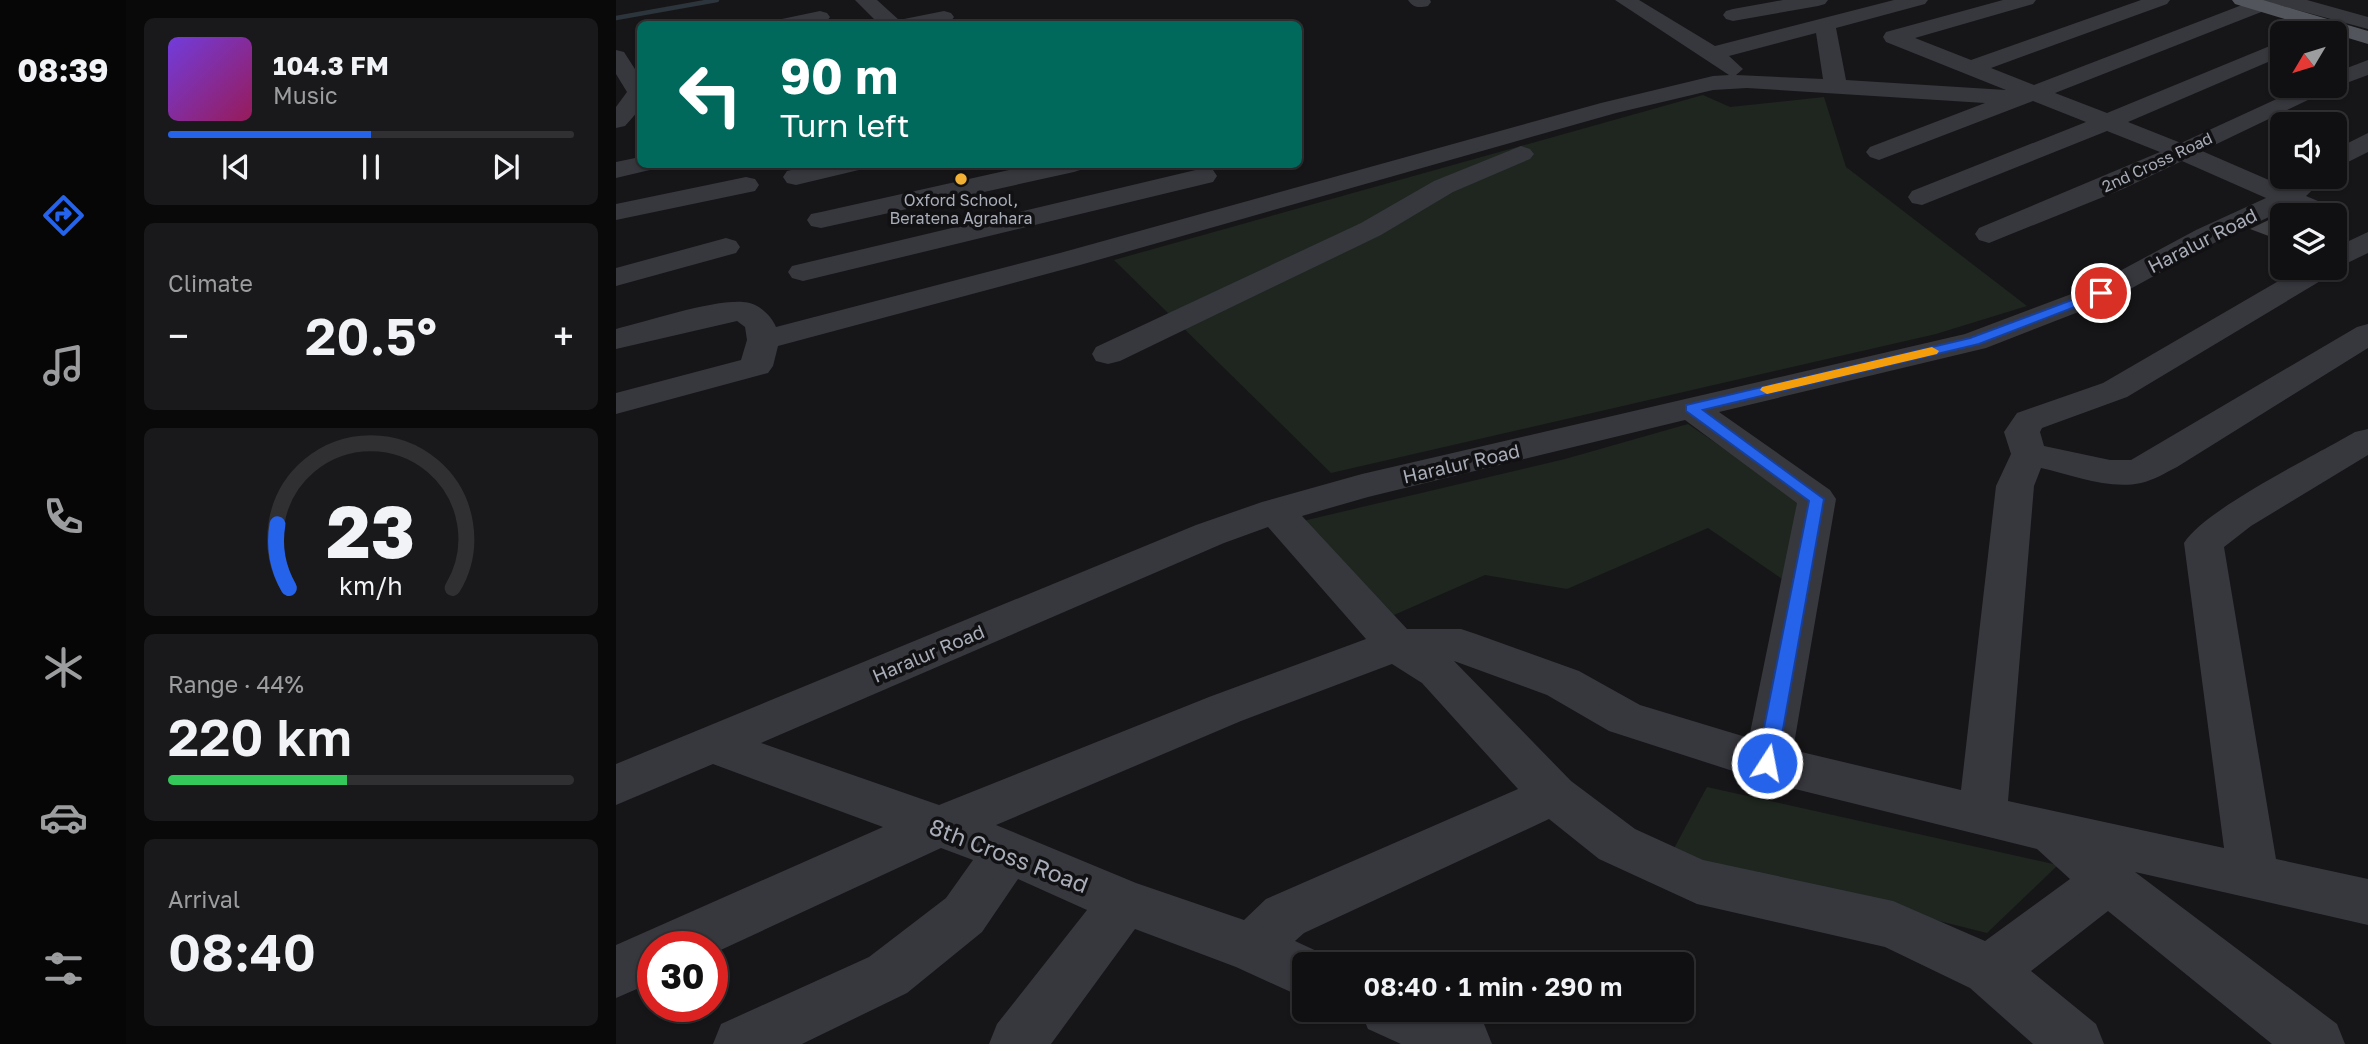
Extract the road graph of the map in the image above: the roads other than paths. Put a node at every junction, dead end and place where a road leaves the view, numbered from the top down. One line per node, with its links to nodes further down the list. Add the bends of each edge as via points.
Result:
1 (1625, 0): 32 (street)
2 (1818, 0): 8 (street)
3 (1826, 0): 15 (street, via 1828,6)
4 (1918, 0): 15 (street)
5 (2026, 0): 34 (street, via 1894,37)
6 (2160, 0): 34 (street)
7 (896, 2): 10 (street)
8 (1783, 3): 29 (street, via 1724,10)
9 (2261, 3): 11 (street); 19 (street); 20 (main road); 28 (main road); 40 (street)
10 (869, 4): 17 (street)
11 (2216, 4)
12 (2368, 8): 21 (street)
13 (820, 14): 16 (street)
14 (944, 17): 18 (street)
15 (1854, 18): 23 (street)
16 (796, 21)
17 (888, 21)
18 (923, 21)
19 (2289, 21)
20 (2320, 21)
21 (2347, 22)
22 (2368, 23): 24 (street)
23 (1825, 26): 29 (street); 38 (street)
24 (2347, 26)
25 (2347, 28): 26 (main road)
26 (2368, 31)
27 (2347, 33): 30 (street)
28 (2368, 37)
29 (1770, 38): 32 (street)
30 (2368, 51)
31 (2270, 53): 45 (street)
32 (1712, 54): 37 (street)
33 (616, 57): 39 (street)
34 (1972, 67): 40 (street)
35 (2368, 67): 36 (street)
36 (2347, 76)
37 (1747, 81): 38 (street); 57 (street, via 1683,89)
38 (1836, 88): 40 (street)
39 (637, 89)
40 (2029, 95): 45 (street); 49 (street)
41 (637, 97): 44 (street)
42 (2297, 98): 50 (street, 2nd Cross Road)
43 (1704, 105): 66 (street, via 1522,153)
44 (616, 121)
45 (2107, 121): 50 (street); 64 (street)
46 (637, 126): 47 (street)
47 (616, 130)
48 (2368, 141): 51 (street)
49 (1880, 152)
50 (2182, 152): 60 (street); 72 (street, 2nd Cross Road)
51 (2347, 153)
52 (637, 166): 55 (street)
53 (836, 168): 59 (street)
54 (1035, 168): 56 (street)
55 (616, 170)
56 (987, 173): 68 (street); 69 (street)
57 (1362, 175): 66 (street); 76 (street)
58 (1204, 176): 68 (street)
59 (796, 177)
60 (2270, 179)
61 (746, 185): 67 (street)
62 (2298, 189): 85 (street, Haralur Road, via 2101,293 1975,341)
63 (2301, 189): 65 (street)
64 (1922, 197)
65 (2315, 203)
66 (1400, 207): 83 (street, via 1371,229)
67 (616, 212)
68 (1032, 216): 76 (street); 77 (street)
69 (821, 220)
70 (2347, 223): 71 (street)
71 (2368, 232)
72 (1989, 234)
73 (2368, 240): 75 (street)
74 (726, 247): 78 (street)
75 (2347, 252)
76 (1070, 259): 82 (street)
77 (803, 272)
78 (616, 276)
79 (2302, 280): 87 (street, via 2115,390 2029,421 2022,432)
80 (2368, 334): 87 (street, via 2137,472 2110,472)
81 (616, 339): 82 (street, via 744,311 760,324)
82 (763, 340): 84 (street, via 756,366)
83 (1108, 354)
84 (616, 404)
85 (1691, 408): 88 (street, Haralur Road); 91 (street, via 1817,499)
86 (2368, 440): 98 (street, via 2237,517 2204,543)
87 (2029, 454): 94 (street, via 2015,486)
88 (1275, 511): 89 (street); 90 (street, Haralur Road, via 1210,534)
89 (1396, 645): 91 (street, via 1461,645 1563,683 1625,718); 93 (street, via 1437,671); 95 (street, via 1225,709)
90 (712, 745): 92 (street, Haralur Road); 95 (street, 8th Cross Road)
91 (1767, 763): 94 (street)
92 (616, 785)
93 (1554, 794): 103 (street, via 1285,916); 106 (street, via 1616,844 1697,881 1893,925)
94 (1982, 816): 96 (street)
95 (937, 827): 97 (street, 8th Cross Road); 102 (street)
96 (2051, 831): 98 (street); 99 (street)
97 (1008, 851): 100 (street, 8th Cross Road); 109 (street, via 964,915 888,975)
98 (2253, 876): 101 (street)
99 (2108, 881): 106 (street); 113 (street)
100 (1124, 901): 103 (street, 8th Cross Road); 110 (street)
101 (2368, 902)
102 (706, 931)
103 (1252, 948): 105 (street, 8th Cross Road)
104 (637, 962): 107 (street)
105 (1292, 966)
106 (1989, 970): 112 (street)
107 (616, 972)
108 (1415, 1022): 111 (street)
109 (741, 1044)
110 (1017, 1044)
111 (1464, 1044)
112 (2076, 1044)
113 (2317, 1044)

